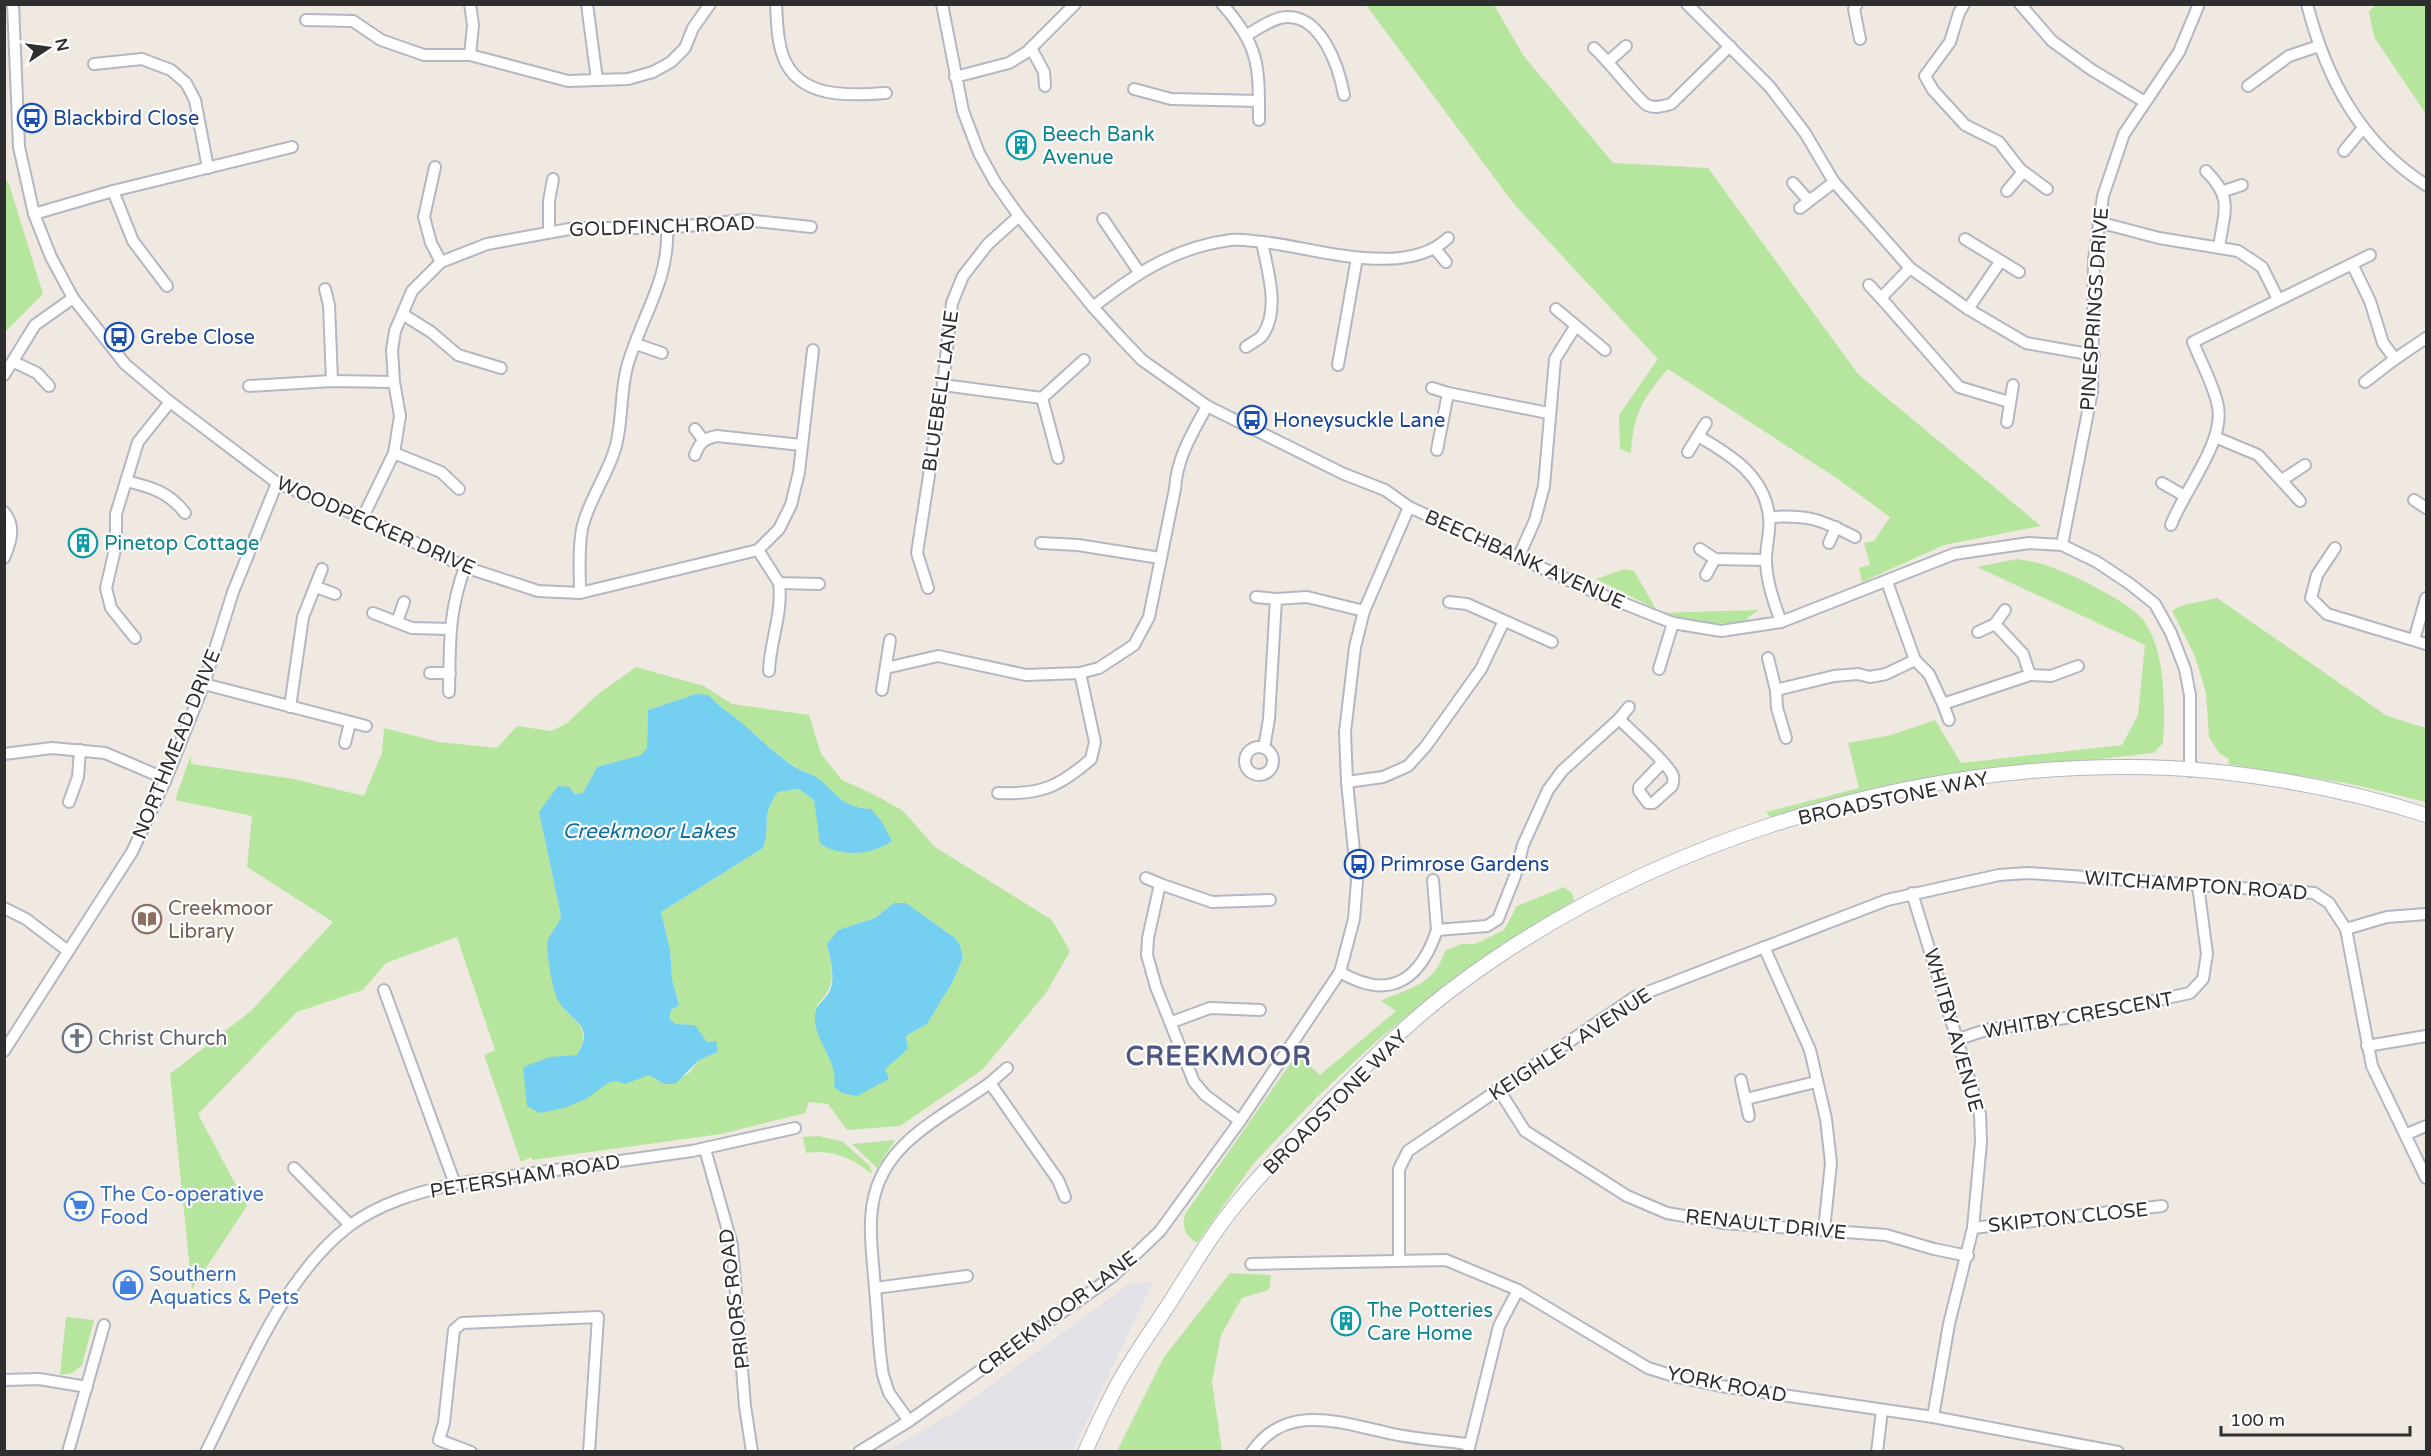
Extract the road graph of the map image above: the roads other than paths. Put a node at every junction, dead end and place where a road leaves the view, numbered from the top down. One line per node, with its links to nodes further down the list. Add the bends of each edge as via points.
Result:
1 (13, 4): 56 (street, WOODPECKER DRIVE, via 19,147)
2 (470, 4): 25 (street)
3 (587, 4): 30 (street)
4 (711, 4): 30 (street, via 699,18 685,48 671,62 628,79)
5 (776, 4): 35 (street, via 783,57 800,78 828,94)
6 (942, 4): 29 (street, BEECHBANK AVENUE)
7 (1075, 4): 23 (street)
8 (1222, 4): 18 (street)
9 (1288, 4): 16 (street)
10 (1687, 4): 22 (street)
11 (1964, 4): 28 (street, via 1950,42)
12 (2199, 4): 38 (street, PINESPRINGS DRIVE, via 2179,52)
13 (2307, 4): 20 (street)
14 (1852, 6): 19 (street)
15 (2028, 7): 38 (street, via 2052,41)
16 (1287, 17): 18 (street); 36 (street, via 1318,32 1339,70)
17 (306, 20): 25 (street, via 353,21 381,40 424,55)
18 (1247, 35): 37 (street, via 1256,60)
19 (1860, 39)
20 (2319, 45): 33 (street, via 2289,56); 40 (street, via 2335,85)
21 (1626, 46): 26 (street)
22 (1730, 46): 26 (street, via 1671,104 1659,107 1646,105); 48 (street, via 1770,87)
23 (1031, 48): 29 (street, via 1009,63); 32 (street, via 1044,72)
24 (1594, 48): 26 (street)
25 (470, 55): 30 (street, via 545,77)
26 (1609, 61)
27 (94, 64): 44 (street, via 141,59 171,70 186,83 195,100)
28 (1924, 76): 31 (street); 46 (street, via 1965,125 1999,142)
29 (955, 77): 57 (street, BEECHBANK AVENUE, via 974,143)
30 (597, 80)
31 (1913, 81)
32 (1045, 86)
33 (2248, 86)
34 (1134, 89): 37 (street, via 1172,99)
35 (886, 93)
36 (1344, 95)
37 (1259, 101): 39 (street)
38 (2145, 102): 59 (street, PINESPRINGS DRIVE, via 2124,134 2109,173)
39 (1259, 120)
40 (2363, 128): 42 (street); 50 (street, via 2396,162)
41 (292, 147): 44 (street)
42 (2344, 151)
43 (435, 166): 70 (street, via 424,217)
44 (208, 168): 53 (street)
45 (2206, 171): 55 (street)
46 (2023, 172): 52 (street); 54 (street)
47 (553, 179): 62 (street, GOLDFINCH ROAD)
48 (1834, 182): 49 (street, via 1804,205); 74 (street)
49 (1793, 183)
50 (2427, 185)
51 (2242, 186): 55 (street)
52 (2047, 189)
53 (113, 191): 56 (street); 78 (street, via 133,241)
54 (2007, 191)
55 (2224, 191): 66 (street)
56 (34, 214): 80 (street, WOODPECKER DRIVE)
57 (1019, 216): 83 (street, BEECHBANK AVENUE); 104 (street, BLUEBELL LANE, via 988,244 963,276 952,303)
58 (1103, 219): 75 (street)
59 (2098, 222): 66 (street, via 2179,242); 94 (street, PINESPRINGS DRIVE)
60 (667, 228): 61 (street, GOLDFINCH ROAD, via 745,220); 62 (street, GOLDFINCH ROAD); 89 (street, via 666,261)
61 (811, 228)
62 (549, 231): 70 (street, GOLDFINCH ROAD, via 487,244)
63 (1448, 238): 67 (street)
64 (1965, 239): 72 (street)
65 (1262, 242): 69 (street); 75 (street, via 1233,239 1212,243); 90 (street, via 1271,296 1269,317 1262,336)
66 (2219, 247): 82 (street, via 2238,251 2262,267)
67 (1436, 250): 69 (street, via 1415,257); 71 (street)
68 (2370, 255): 73 (street)
69 (1357, 258): 98 (street)
70 (441, 262): 86 (street, GOLDFINCH ROAD, via 412,291)
71 (1446, 262)
72 (2000, 262): 76 (street); 85 (street)
73 (2352, 264): 82 (street); 95 (street, via 2370,301 2383,344)
74 (1910, 268): 81 (street); 85 (street)
75 (1138, 272): 83 (street)
76 (2019, 272)
77 (1869, 285): 81 (street)
78 (167, 286)
79 (325, 289): 101 (street, via 330,314)
80 (73, 298): 97 (street, via 35,325); 111 (street, WOODPECKER DRIVE, via 125,364)
81 (1881, 298): 112 (street, via 1959,387)
82 (2278, 299): 119 (street, via 2188,343 2218,406)
83 (1093, 308): 113 (street, BEECHBANK AVENUE, via 1142,360)
84 (1556, 309): 87 (street)
85 (1968, 309): 94 (street, via 2026,343)
86 (404, 315): 99 (street, via 458,355); 102 (street, GOLDFINCH ROAD, via 395,331 392,350)
87 (1575, 327): 92 (street); 114 (street, via 1555,358)
88 (2427, 338): 95 (street)
89 (636, 344): 93 (street); 164 (street, via 626,369 622,420 614,452 582,528)
90 (1246, 347)
91 (813, 350): 121 (street)
92 (1605, 350)
93 (662, 353)
94 (2094, 355): 147 (street, PINESPRINGS DRIVE, via 2091,391)
95 (2394, 359): 103 (street)
96 (1084, 360): 110 (street)
97 (14, 362): 100 (street); 106 (street, via 37,373)
98 (1338, 364)
99 (501, 368)
100 (4, 375)
101 (332, 381): 102 (street); 107 (street)
102 (394, 382): 124 (street, GOLDFINCH ROAD, via 400,416)
103 (2365, 382)
104 (943, 385): 110 (street); 163 (street, BLUEBELL LANE, via 917,553)
105 (2013, 385): 112 (street)
106 (49, 386)
107 (249, 386)
108 (1432, 388): 109 (street)
109 (1448, 393): 114 (street); 122 (street)
110 (1042, 398): 126 (street)
111 (170, 402): 129 (street, via 138,442); 130 (street, WOODPECKER DRIVE)
112 (2009, 402): 115 (street)
113 (1207, 406): 136 (street, BEECHBANK AVENUE, via 1344,474 1385,490); 153 (street, via 1176,469)
114 (1548, 413): 151 (street, via 1544,486)
115 (2007, 422)
116 (1706, 423): 118 (street)
117 (695, 429): 120 (street)
118 (1698, 436): 123 (street); 141 (street, via 1727,453 1751,474)
119 (2215, 437): 128 (street, via 2258,455); 133 (street)
120 (704, 441): 121 (street, via 717,436); 125 (street)
121 (801, 445): 150 (street, via 791,505 779,529)
122 (1437, 450)
123 (1688, 452)
124 (394, 453): 132 (street, via 441,472); 140 (street, GOLDFINCH ROAD)
125 (695, 455)
126 (1058, 458)
127 (2305, 465): 128 (street)
128 (2282, 480): 135 (street)
129 (126, 481): 139 (street, via 164,492); 181 (street, via 116,514 116,545 106,588 111,608)
130 (278, 483): 140 (street, WOODPECKER DRIVE); 196 (street, NORTHMEAD DRIVE, via 233,592)
131 (2162, 483): 133 (street)
132 (459, 489)
133 (2183, 495): 142 (street)
134 (2414, 500): 137 (street)
135 (2300, 501)
136 (1409, 507): 151 (street, BEECHBANK AVENUE); 172 (street, CREEKMOOR LANE)
137 (2427, 508)
138 (4, 512): 152 (street, via 10,519 12,535)
139 (185, 513)
140 (363, 517): 156 (street, WOODPECKER DRIVE)
141 (1769, 517): 143 (street, via 1802,515); 155 (street)
142 (2171, 525)
143 (1836, 527): 144 (street); 146 (street)
144 (1855, 537)
145 (1041, 543): 153 (street, via 1078,544)
146 (1829, 543)
147 (2062, 544): 159 (street, BEECHBANK AVENUE, via 2029,543 1964,552); 213 (street, BEECHBANK AVENUE, via 2097,562 2155,604 2185,669 2190,695)
148 (2335, 548): 183 (street, via 2317,575 2311,598 2326,614)
149 (1700, 549): 154 (street)
150 (758, 550): 160 (street); 164 (street, WOODPECKER DRIVE)
151 (1519, 556): 177 (street, BEECHBANK AVENUE)
152 (4, 558)
153 (1160, 558): 194 (street, via 1149,617 1134,645 1099,668)
154 (1715, 559): 155 (street); 158 (street)
155 (1766, 560): 176 (street)
156 (465, 567): 164 (street, WOODPECKER DRIVE, via 538,591); 179 (street)
157 (322, 569): 162 (street)
158 (1706, 575)
159 (1887, 582): 176 (street, BEECHBANK AVENUE); 187 (street)
160 (779, 583): 161 (street); 191 (street)
161 (819, 584)
162 (316, 587): 165 (street); 201 (street, via 303,617)
163 (928, 588)
164 (580, 593)
165 (335, 594)
166 (1256, 597): 168 (street)
167 (2427, 598): 183 (street)
168 (1276, 599): 172 (street, via 1307,597); 209 (street)
169 (404, 602): 175 (street)
170 (1449, 602): 174 (street, via 1467,604)
171 (2005, 610): 178 (street)
172 (1364, 611): 215 (street, CREEKMOOR LANE, via 1349,690 1345,732)
173 (373, 613): 175 (street)
174 (1504, 621): 184 (street); 215 (street, via 1481,669 1407,766 1383,777)
175 (397, 622): 179 (street, via 412,628)
176 (1781, 622): 177 (street, BEECHBANK AVENUE, via 1721,631)
177 (1673, 623): 190 (street)
178 (1995, 624): 180 (street); 195 (street, via 2023,654)
179 (449, 629): 193 (street)
180 (1978, 632)
181 (135, 638)
182 (890, 640): 189 (street)
183 (2414, 640): 185 (street)
184 (1552, 642)
185 (2427, 644)
186 (1768, 658): 198 (street)
187 (1916, 660): 198 (street, via 1886,674 1834,676); 200 (street, via 1929,674)
188 (2078, 666): 195 (street, via 2051,675)
189 (886, 668): 194 (street, via 938,657 1026,675); 197 (street)
190 (1659, 669)
191 (769, 671)
192 (430, 673): 193 (street)
193 (450, 673): 199 (street)
194 (1080, 673): 216 (street, via 1095,742 1091,759 1049,789 1026,794)
195 (2030, 675): 200 (street)
196 (204, 684): 201 (street); 214 (street, NORTHMEAD DRIVE)
197 (882, 690)
198 (1776, 690): 207 (street)
199 (449, 692)
200 (1943, 704): 204 (street)
201 (290, 707): 205 (street)
202 (1629, 707): 203 (street)
203 (1619, 719): 212 (street); 228 (street, via 1562,771 1548,790 1523,845 1498,919 1487,926)
204 (1949, 720)
205 (350, 723): 206 (street); 208 (street)
206 (366, 726)
207 (1786, 738)
208 (345, 743)
209 (1264, 748)
210 (80, 750): 211 (street, via 52,748); 214 (street, via 105,753); 217 (street, via 78,777)
211 (4, 754)
212 (1662, 763)
213 (2190, 771): 218 (street, BROADSTONE WAY, via 2297,784); 278 (street, BROADSTONE WAY, via 2130,767 2048,771 1958,780 1840,805 1726,841 1647,874 1559,918 1451,990 1374,1056 1239,1201 1114,1390)
214 (166, 778): 230 (street, NORTHMEAD DRIVE, via 132,852)
215 (1347, 782): 231 (street, CREEKMOOR LANE, via 1357,881 1354,919)
216 (998, 793)
217 (69, 802)
218 (2427, 815)
219 (1146, 878): 221 (street)
220 (1433, 880): 228 (street)
221 (1160, 884): 224 (street, via 1212,902); 234 (street, via 1147,955)
222 (2198, 885): 223 (street, WITCHAMPTON ROAD, via 2028,873); 227 (street, WITCHAMPTON ROAD, via 2314,892 2329,903); 236 (street, WHITBY CRESCENT, via 2207,954 2203,979 2190,993 2092,1014 1986,1030)
223 (1912, 892): 229 (street, KEIGHLEY AVENUE); 236 (street, WHITBY AVENUE)
224 (1270, 900)
225 (4, 908): 230 (street, via 26,919)
226 (2427, 914): 227 (street, via 2386,917)
227 (2346, 929): 237 (street, WITCHAMPTON ROAD)
228 (1437, 930): 231 (street, via 1430,952 1412,975 1399,984 1379,987 1355,981)
229 (1764, 947): 241 (street, via 1810,1050); 243 (street, KEIGHLEY AVENUE, via 1635,998)
230 (68, 951): 238 (street, NORTHMEAD DRIVE)
231 (1340, 972): 246 (street, CREEKMOOR LANE)
232 (384, 990): 253 (street)
233 (1260, 1010): 234 (street, via 1210,1008)
234 (1172, 1022): 246 (street, via 1194,1082)
235 (2427, 1036): 237 (street)
236 (1959, 1039): 257 (street, WHITBY AVENUE, via 1980,1114)
237 (2367, 1046): 249 (street, WITCHAMPTON ROAD, via 2372,1066)
238 (4, 1051)
239 (1007, 1068): 242 (street)
240 (1741, 1080): 244 (street)
241 (1816, 1082): 244 (street); 258 (street, via 1826,1119 1831,1162)
242 (990, 1083): 254 (street, via 1058,1180); 263 (street, via 905,1143 880,1178 870,1209)
243 (1499, 1089): 258 (street, RENAULT DRIVE, via 1525,1131 1648,1206 1708,1221); 260 (street, KEIGHLEY AVENUE, via 1408,1151 1399,1169)
244 (1746, 1099): 245 (street)
245 (1749, 1116)
246 (1240, 1121): 270 (street, CREEKMOOR LANE, via 1160,1232 1125,1268)
247 (2427, 1126): 249 (street)
248 (795, 1128): 250 (street, PETERSHAM ROAD)
249 (2407, 1134): 252 (street, WITCHAMPTON ROAD)
250 (705, 1149): 253 (street, PETERSHAM ROAD); 276 (street, PRIORS ROAD, via 732,1245)
251 (294, 1168): 256 (street)
252 (2427, 1178)
253 (455, 1184): 256 (street, PETERSHAM ROAD, via 417,1192)
254 (1065, 1197)
255 (2162, 1206): 257 (street, SKIPTON CLOSE)
256 (350, 1225): 273 (street, PETERSHAM ROAD, via 284,1300)
257 (1973, 1228): 259 (street, WHITBY AVENUE)
258 (1824, 1230): 259 (street, RENAULT DRIVE, via 1886,1235)
259 (1968, 1256): 269 (street, WHITBY AVENUE, via 1949,1324)
260 (1399, 1259): 261 (street, YORK ROAD); 264 (street, YORK ROAD, via 1446,1260)
261 (1251, 1264)
262 (967, 1276): 263 (street)
263 (875, 1288): 270 (street, via 883,1375 889,1393)
264 (1518, 1290): 268 (street, YORK ROAD, via 1648,1368 1721,1386); 271 (street, via 1499,1326)
265 (104, 1325): 267 (street)
266 (4, 1380): 267 (street, via 39,1379)
267 (87, 1386): 272 (street)
268 (1882, 1410): 269 (street, YORK ROAD); 280 (street)
269 (1934, 1417): 281 (street, YORK ROAD)
270 (909, 1421): 277 (street, CREEKMOOR LANE)
271 (1468, 1448): 279 (street, via 1350,1422 1316,1419 1283,1426)
272 (68, 1452)
273 (206, 1452)
274 (471, 1452): 275 (street, via 439,1440 454,1330 462,1323 598,1317)
275 (590, 1452)
276 (752, 1452)
277 (859, 1452)
278 (1085, 1452)
279 (1252, 1452)
280 (1877, 1452)
281 (2118, 1452)

